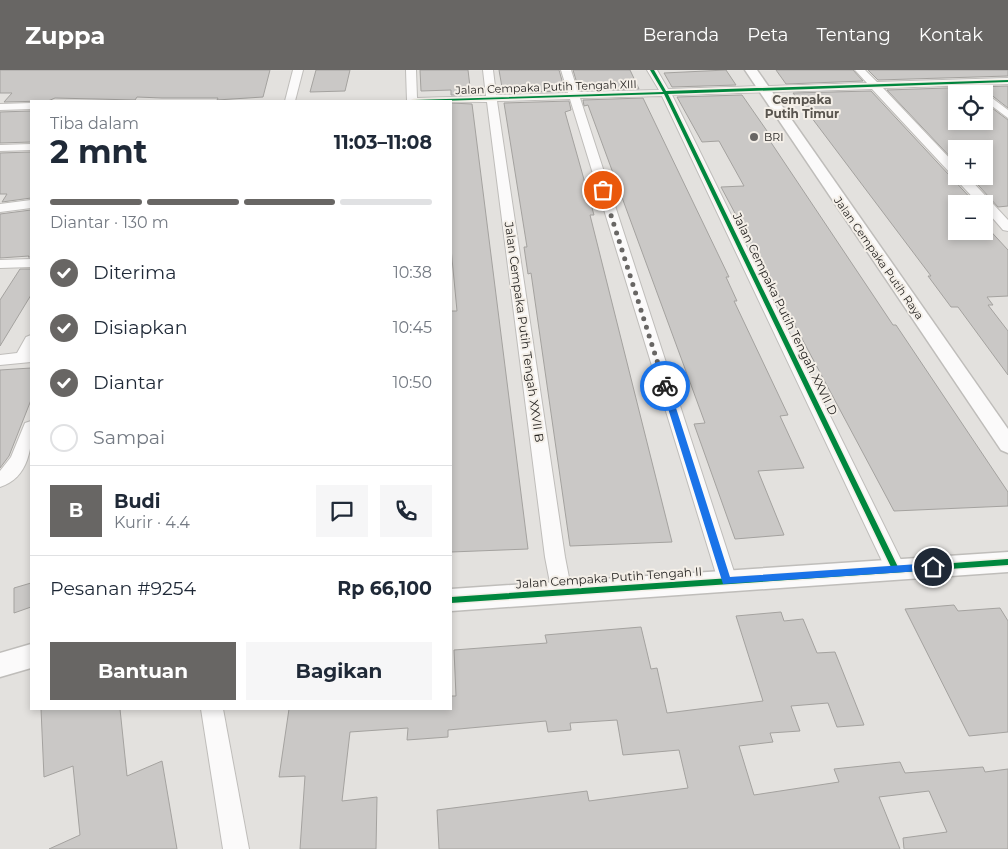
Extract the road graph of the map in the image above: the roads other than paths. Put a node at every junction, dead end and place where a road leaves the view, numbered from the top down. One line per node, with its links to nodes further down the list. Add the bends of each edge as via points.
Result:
1 (298, 70): 17 (street)
2 (411, 70): 18 (street)
3 (488, 70): 16 (street, Jalan Cempaka Putih Tengah XXVII B)
4 (566, 70): 15 (street)
5 (652, 70): 14 (street, Jalan Cempaka Putih Tengah XXVII D)
6 (751, 70): 13 (street, Jalan Cempaka Putih Raya)
7 (860, 70): 12 (street)
8 (958, 74): 10 (street)
9 (1008, 81): 10 (street, Jalan Cempaka Putih Tengah XIII)
10 (969, 82): 11 (street); 12 (street, Jalan Cempaka Putih Tengah XIII)
11 (972, 85)
12 (875, 86): 13 (street, Jalan Cempaka Putih Tengah XIII); 26 (street)
13 (764, 89): 14 (street, Jalan Cempaka Putih Tengah XIII); 37 (street, Jalan Cempaka Putih Raya)
14 (666, 94): 15 (street, Jalan Cempaka Putih Tengah XIII); 40 (street, Jalan Cempaka Putih Tengah XXVII D)
15 (574, 97): 16 (street, Jalan Cempaka Putih Tengah XIII); 41 (street)
16 (492, 99): 19 (street, Jalan Cempaka Putih Tengah XIII); 42 (street, Jalan Cempaka Putih Tengah XXVII B)
17 (290, 100)
18 (413, 100)
19 (452, 100)
20 (993, 102): 23 (street)
21 (30, 106): 22 (street)
22 (0, 107)
23 (1008, 115)
24 (30, 147): 25 (street)
25 (0, 148)
26 (948, 164)
27 (968, 185): 30 (street)
28 (30, 204): 29 (street)
29 (1, 209)
30 (1008, 227)
31 (30, 263): 32 (street)
32 (0, 264)
33 (30, 344): 34 (street)
34 (27, 358): 35 (street)
35 (0, 360)
36 (30, 429): 38 (street, via 14,466)
37 (1008, 445)
38 (3, 479)
39 (1008, 562): 40 (street, Jalan Cempaka Putih Tengah II)
40 (896, 570): 41 (street, Jalan Cempaka Putih Tengah II)
41 (727, 581): 42 (street, Jalan Cempaka Putih Tengah II)
42 (562, 593): 43 (street, Jalan Cempaka Putih Tengah II)
43 (452, 600)
44 (30, 656): 45 (street)
45 (0, 666)
46 (212, 710): 47 (street)
47 (236, 849)

